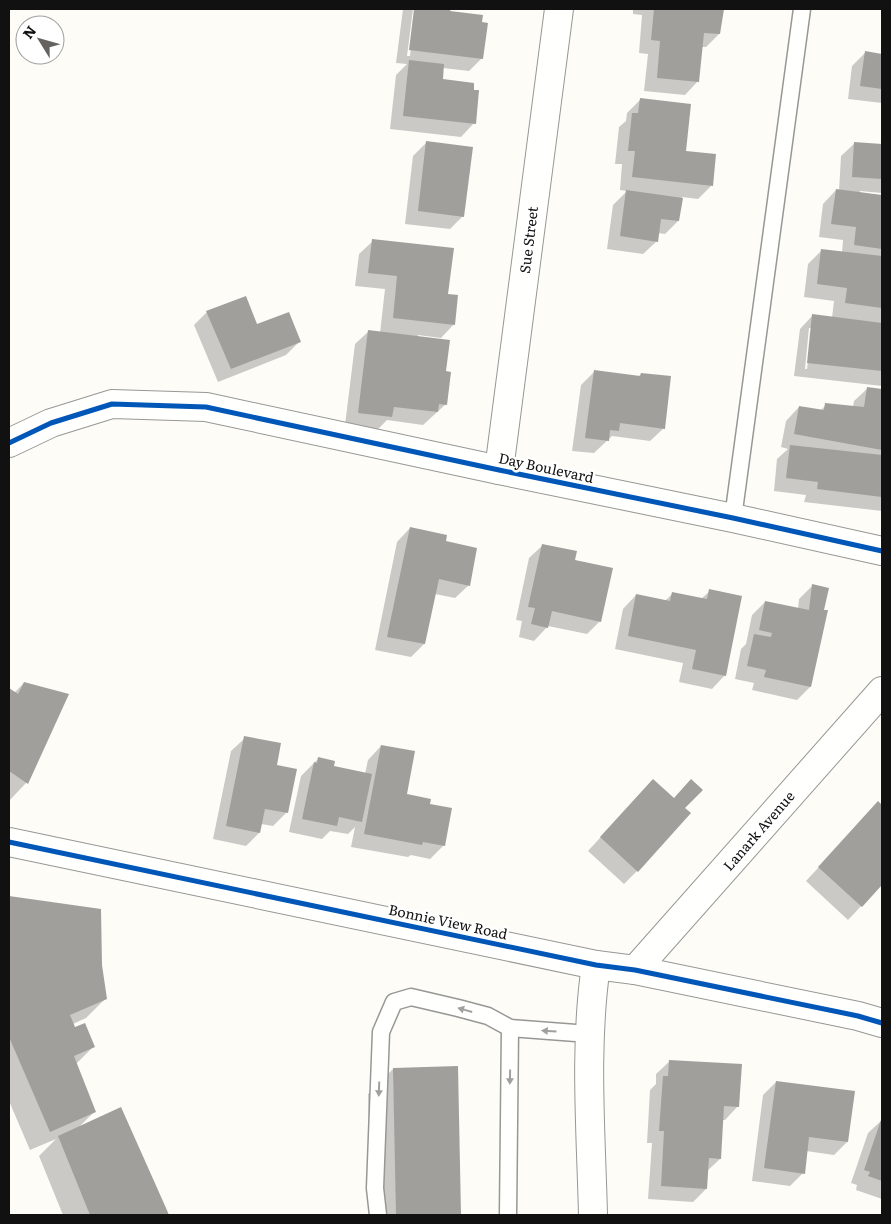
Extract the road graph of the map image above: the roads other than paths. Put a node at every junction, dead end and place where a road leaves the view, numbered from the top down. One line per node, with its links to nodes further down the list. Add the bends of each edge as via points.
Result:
1 (559, 9): 4 (street, Sue Street)
2 (802, 9): 5 (lane)
3 (9, 443): 4 (street, Day Boulevard, via 51,423 112,404 206,407)
4 (499, 470): 5 (street, Day Boulevard)
5 (734, 518): 6 (street, Day Boulevard)
6 (882, 551)
7 (882, 691): 10 (street, Lanark Avenue)
8 (9, 842): 9 (street, Bonnie View Road)
9 (596, 965): 10 (street, Bonnie View Road); 13 (street)
10 (635, 970): 11 (street, Bonnie View Road)
11 (882, 1023)
12 (510, 1028): 13 (lane, one-way to 12); 14 (lane, one-way to 14, via 488,1016 411,997 394,1002 381,1032 375,1188); 15 (lane, one-way to 15)
13 (589, 1034): 16 (street)
14 (378, 1215)
15 (508, 1215)
16 (593, 1215)

